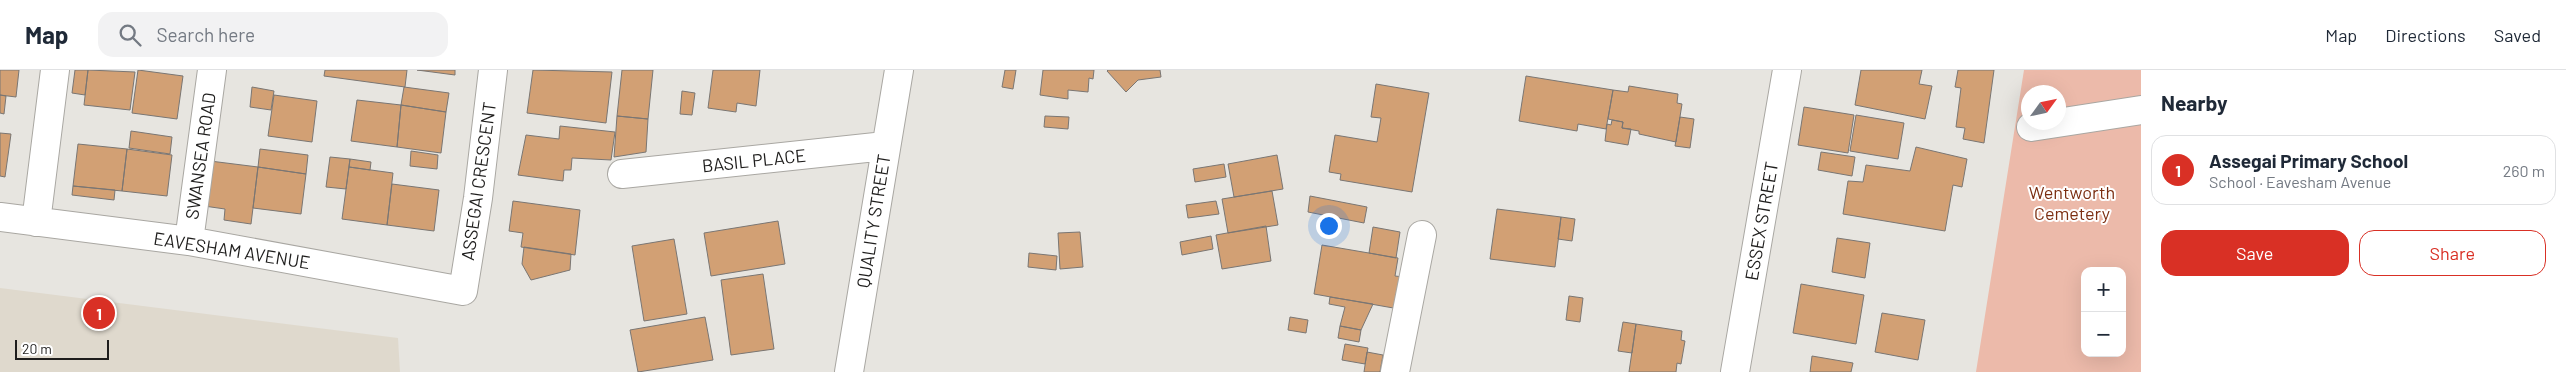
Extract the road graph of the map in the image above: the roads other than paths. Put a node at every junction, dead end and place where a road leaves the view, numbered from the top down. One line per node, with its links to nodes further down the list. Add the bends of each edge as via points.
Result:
1 (55, 70): 11 (street)
2 (212, 70): 13 (street, SWANSEA ROAD)
3 (493, 70): 14 (street, ASSEGAI CRESCENT)
4 (899, 70): 8 (street, QUALITY STREET)
5 (1787, 70): 17 (street, ESSEX STREET)
6 (2141, 110): 7 (street)
7 (2066, 122)
8 (886, 146): 9 (street, BASIL PLACE); 15 (street, QUALITY STREET)
9 (622, 174)
10 (0, 217): 11 (street, EAVESHAM AVENUE)
11 (36, 222): 13 (street, EAVESHAM AVENUE)
12 (1422, 236): 16 (street)
13 (189, 242): 14 (street, EAVESHAM AVENUE)
14 (463, 291)
15 (848, 372)
16 (1395, 372)
17 (1735, 372)

